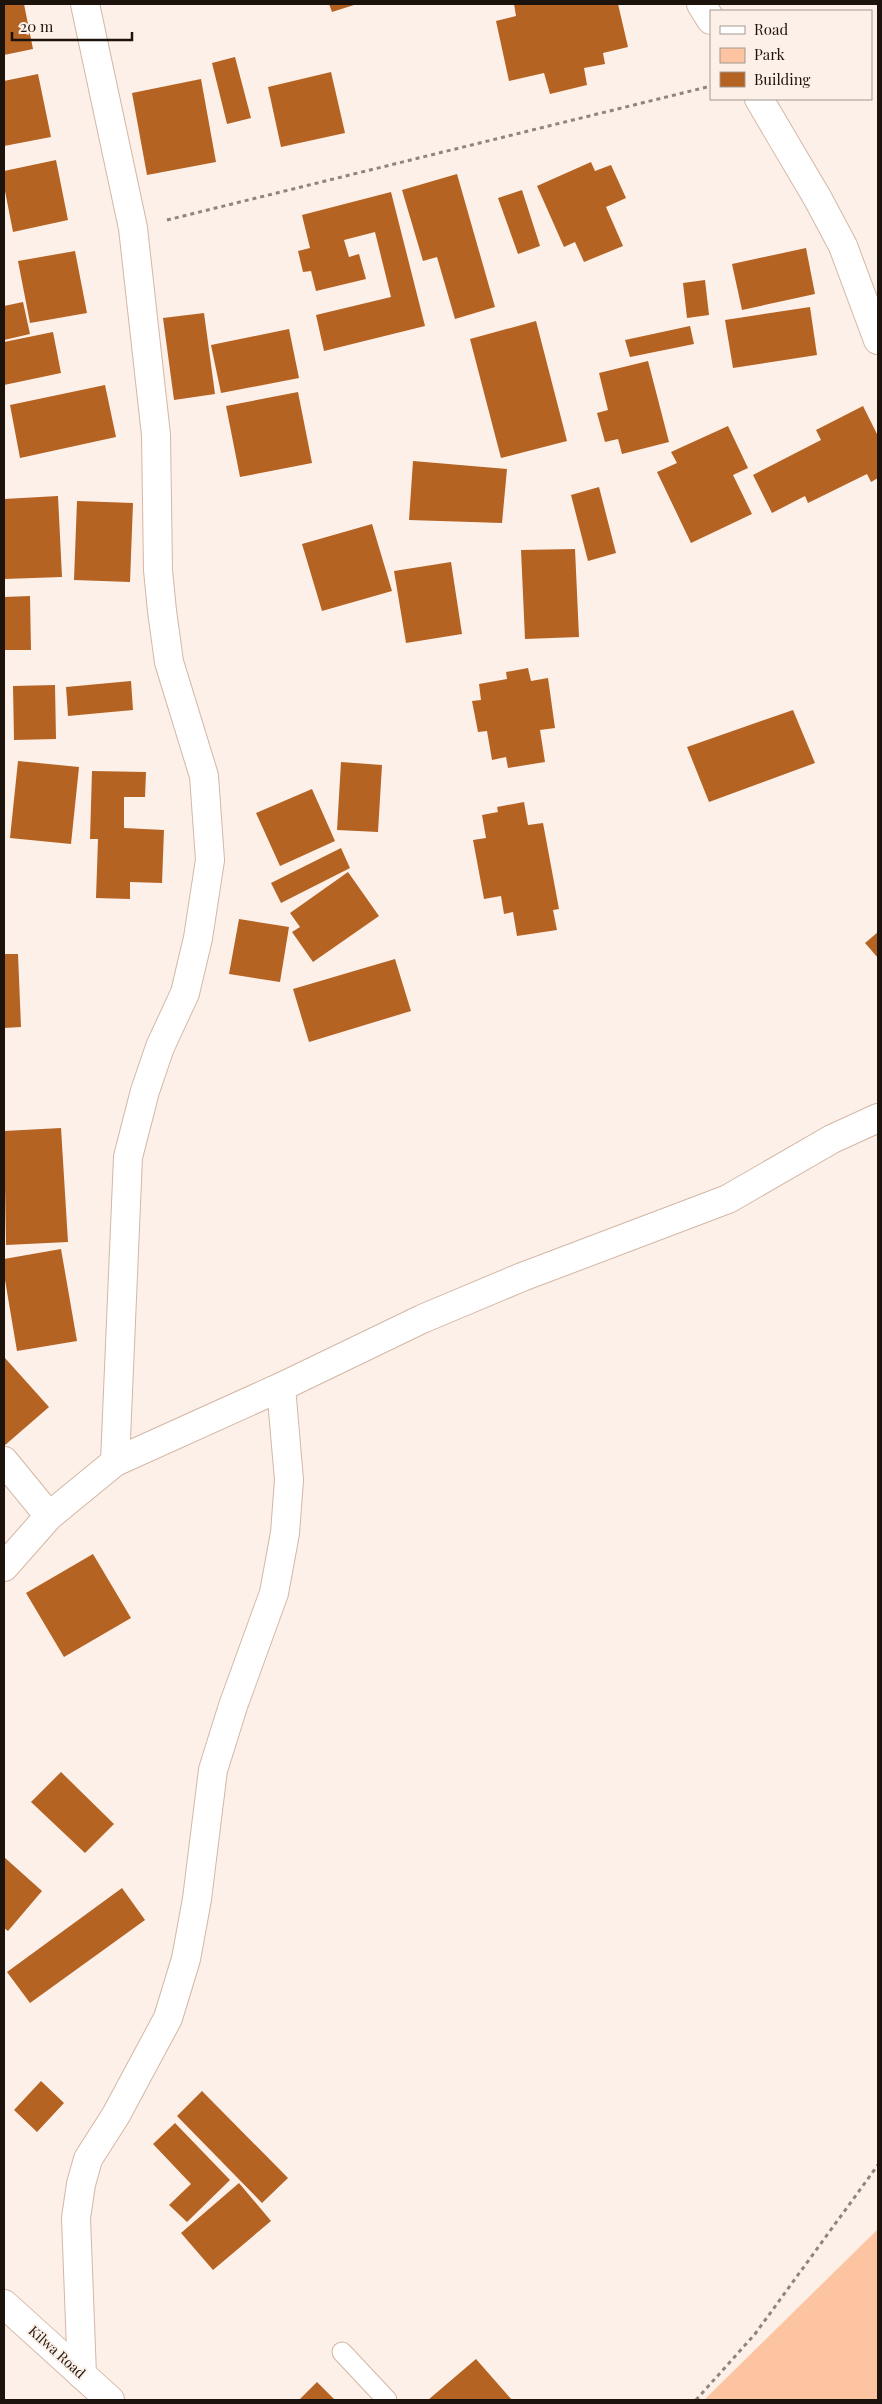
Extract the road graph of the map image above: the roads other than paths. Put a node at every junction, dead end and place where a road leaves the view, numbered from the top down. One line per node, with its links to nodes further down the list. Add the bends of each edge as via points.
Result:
1 (86, 4): 9 (main road, via 133,228 156,435 158,570 162,611 169,662 204,776 210,860 198,938 185,993 160,1047 128,1158)
2 (701, 4): 3 (main road)
3 (710, 18)
4 (760, 100): 5 (main road, via 814,190 843,246)
5 (878, 340)
6 (878, 1118): 7 (main road, via 832,1139 728,1199 431,1316)
7 (281, 1387): 9 (main road); 14 (main road, via 289,1480 285,1533 274,1594 233,1706 214,1770 186,1959 168,2018 116,2115 88,2159 81,2184 76,2218)
8 (4, 1461): 10 (main road)
9 (115, 1462): 10 (main road)
10 (49, 1516): 11 (main road)
11 (4, 1567)
12 (4, 2304): 14 (main road, Kilwa Road)
13 (342, 2352): 16 (lane)
14 (82, 2375): 15 (main road, Kilwa Road)
15 (110, 2400)
16 (387, 2400)

